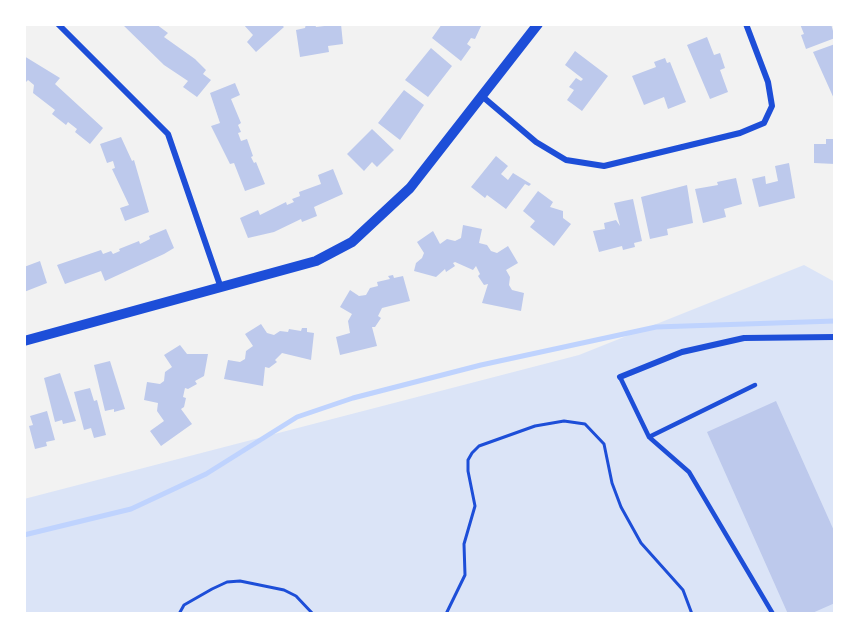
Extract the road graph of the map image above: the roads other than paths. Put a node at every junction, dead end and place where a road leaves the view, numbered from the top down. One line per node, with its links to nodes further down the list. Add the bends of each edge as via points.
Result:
1 (58, 24): 5 (street, via 168,134)
2 (538, 24): 4 (street)
3 (746, 24): 4 (street, via 768,82 772,106 764,123 740,133 604,166 566,160)
4 (483, 97): 5 (street, via 410,188 352,242 316,261)
5 (221, 289): 7 (street)
6 (835, 337): 8 (street, via 744,338 698,349)
7 (24, 341)
8 (620, 377): 10 (lane)
9 (755, 385): 10 (lane)
10 (649, 437): 11 (lane, via 689,472)
11 (773, 614)

